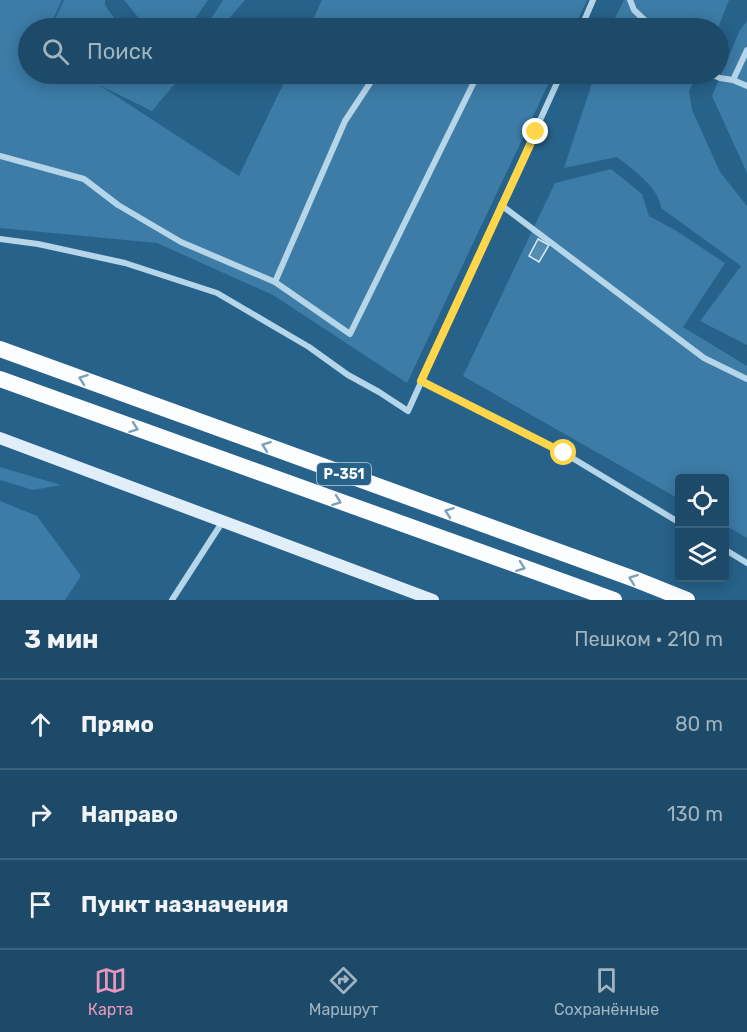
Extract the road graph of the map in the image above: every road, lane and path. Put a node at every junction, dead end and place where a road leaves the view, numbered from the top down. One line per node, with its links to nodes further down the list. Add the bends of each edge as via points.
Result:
1 (593, 0): 3 (street)
2 (630, 0): 4 (street)
3 (585, 18)
4 (642, 18)
5 (747, 50): 7 (street)
6 (729, 79): 7 (street)
7 (733, 80): 11 (street)
8 (369, 84): 15 (street, via 345,121)
9 (473, 84): 15 (street, via 350,334)
10 (556, 84): 13 (street)
11 (747, 86)
12 (0, 156): 15 (street, via 84,179 118,205 181,242)
13 (501, 205): 18 (street, via 704,358); 19 (street)
14 (0, 239): 19 (street, via 38,243 125,263 217,293 408,411)
15 (275, 282)
16 (0, 349): 28 (highway, Р-351, one-way to 16)
17 (0, 379): 27 (highway, Р-351, one-way to 27)
18 (747, 379)
19 (421, 381): 21 (street, via 564,453)
20 (0, 438): 22 (main road)
21 (675, 519)
22 (223, 521): 25 (street); 26 (main road)
23 (729, 552): 24 (street)
24 (747, 563)
25 (172, 600)
26 (433, 600)
27 (614, 600)
28 (687, 600)

